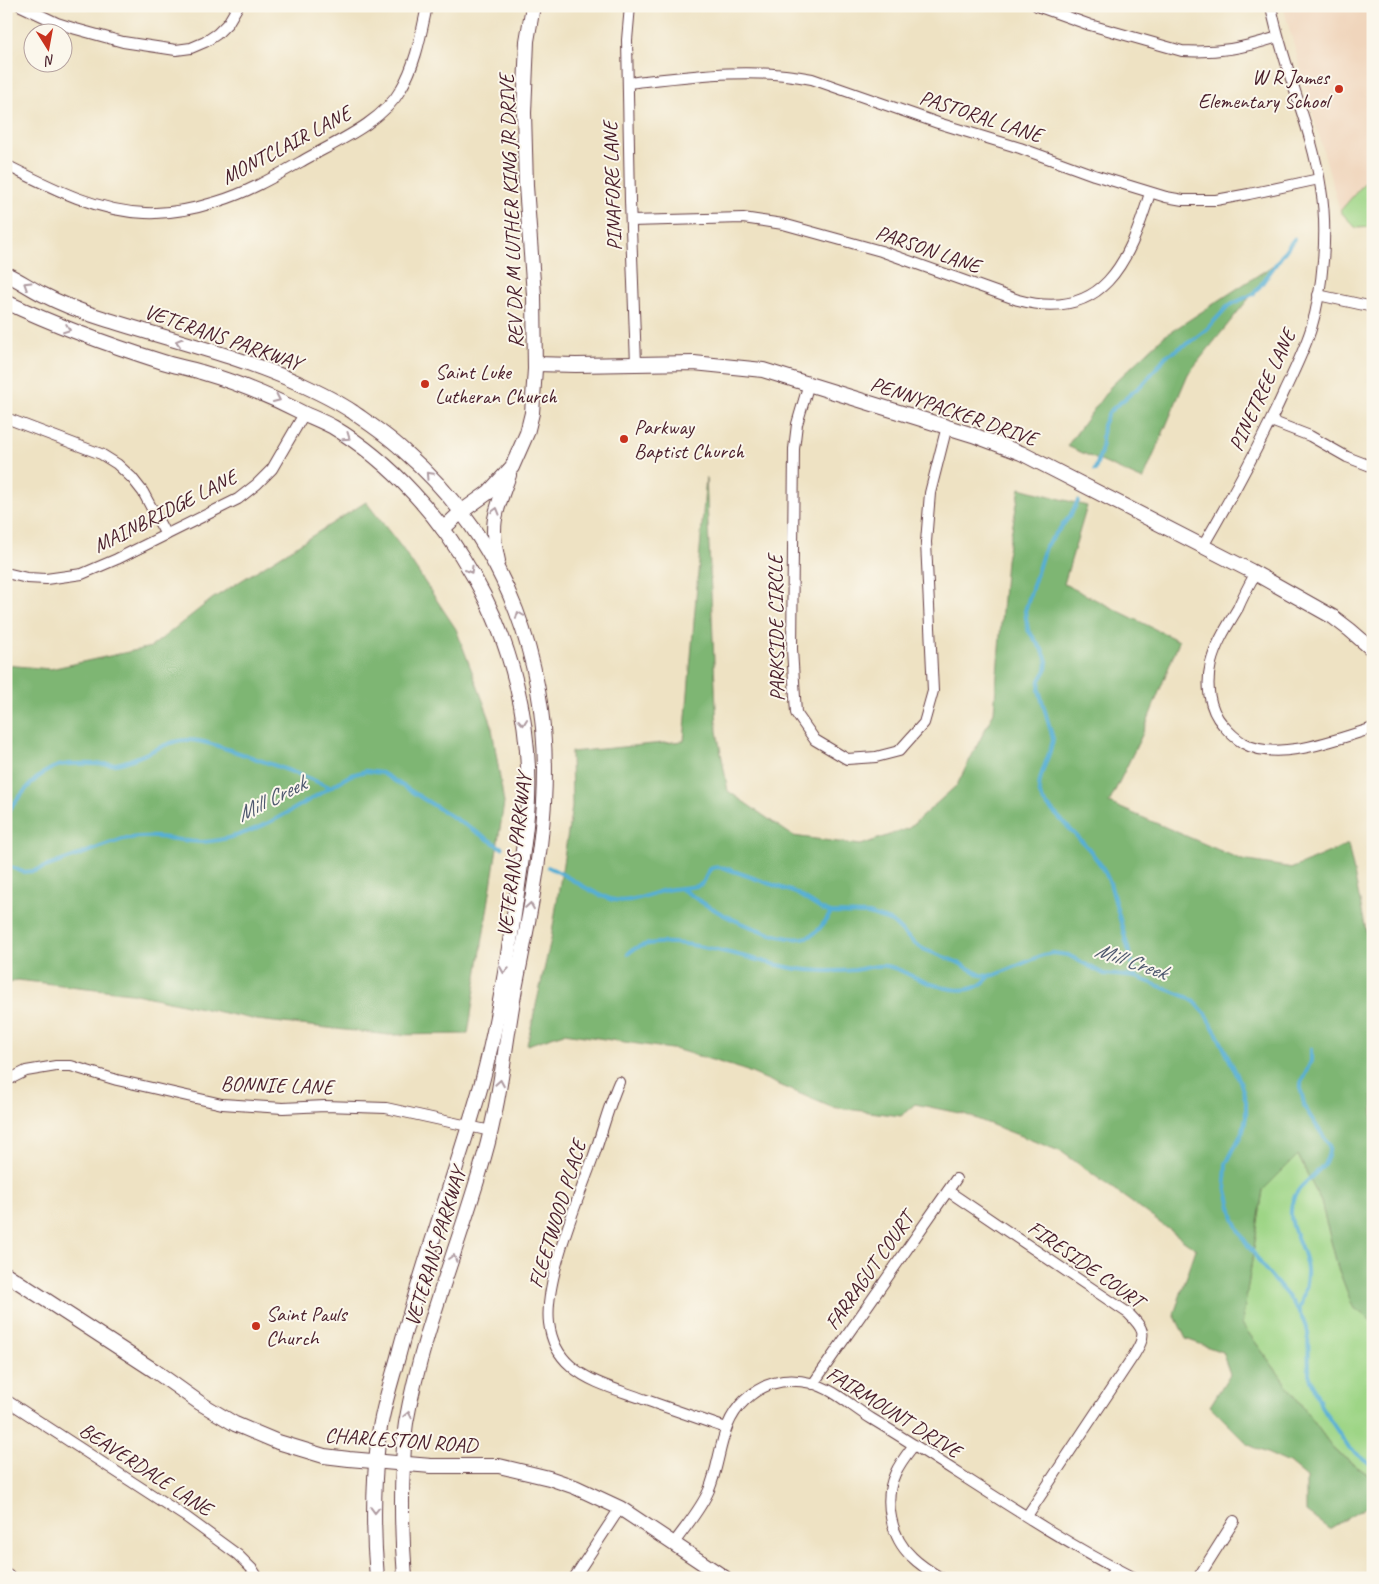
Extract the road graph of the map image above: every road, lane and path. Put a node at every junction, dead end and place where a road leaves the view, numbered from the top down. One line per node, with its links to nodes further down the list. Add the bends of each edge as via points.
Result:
1 (21, 6): 2 (street, via 76,29 123,42 176,50 191,48 217,34)
2 (238, 6)
3 (427, 6): 10 (street, MONTCLAIR LANE, via 418,48 401,90 380,114 288,169 216,202 163,213 127,211 54,190)
4 (532, 6): 18 (main road, REV DR M LUTHER KING JR DRIVE, via 524,113)
5 (630, 6): 9 (street, PINAFORE LANE)
6 (1037, 6): 8 (street, via 1182,51 1233,50)
7 (1271, 6): 8 (street, PINETREE LANE)
8 (1278, 37): 11 (street, PINETREE LANE)
9 (628, 83): 12 (street, PASTORAL LANE, via 696,74 753,72 812,79); 13 (street, PINAFORE LANE)
10 (6, 165)
11 (1319, 179): 12 (street, PASTORAL LANE, via 1216,200 1183,200); 15 (street, PINETREE LANE, via 1324,217)
12 (1150, 193): 13 (street, PARSON LANE, via 1131,248 1115,273 1094,293 1081,300 1050,306 1018,300 881,251 783,224 744,218)
13 (631, 221): 19 (street, PINAFORE LANE)
14 (6, 274): 27 (main road, VETERANS PARKWAY, one-way to 14, via 401,448 332,399 255,364 82,312)
15 (1318, 295): 17 (street); 23 (street, PINETREE LANE, via 1306,344)
16 (6, 302): 21 (main road, VETERANS PARKWAY, one-way to 21, via 105,343 248,387)
17 (1373, 308)
18 (535, 364): 19 (main road, PENNYPACKER DRIVE); 25 (main road, REV DR M LUTHER KING JR DRIVE, via 532,414)
19 (636, 364): 20 (main road, PENNYPACKER DRIVE, via 694,363 740,367)
20 (809, 383): 24 (main road, PENNYPACKER DRIVE); 24 (street, PARKSIDE CIRCLE, via 797,424 794,449 792,649 796,712 815,740 847,759 900,751 924,724 933,691 926,542 930,492)
21 (304, 414): 28 (main road, VETERANS PARKWAY, one-way to 28, via 330,425 384,465); 29 (street, MAINBRIDGE LANE, via 272,469 257,484 238,499)
22 (6, 418): 29 (street, via 101,454 117,464 143,492)
23 (1270, 421): 26 (street, via 1310,436 1347,458); 30 (street, PINETREE LANE)
24 (947, 426): 30 (main road, PENNYPACKER DRIVE, via 1021,453)
25 (512, 467): 27 (main road, REV DR M LUTHER KING JR DRIVE, via 489,492); 33 (main road, one-way to 25, via 493,542 493,522)
26 (1373, 467)
27 (461, 512): 28 (main road, REV DR M LUTHER KING JR DRIVE); 33 (main road, VETERANS PARKWAY)
28 (443, 529): 38 (main road, VETERANS PARKWAY, one-way to 38, via 482,590 494,616 514,671 526,747 526,831 498,1011)
29 (166, 535): 31 (street, MAINBRIDGE LANE, via 82,574 46,579)
30 (1203, 546): 32 (main road, PENNYPACKER DRIVE)
31 (6, 573)
32 (1255, 574): 34 (main road, PENNYPACKER DRIVE, via 1333,617); 35 (street, via 1211,661 1209,693 1212,708 1220,721 1242,742 1272,750 1322,743)
33 (501, 576): 39 (main road, VETERANS PARKWAY, one-way to 33, via 531,902 544,804 542,726 534,668 525,631)
34 (1373, 650)
35 (1373, 728)
36 (6, 1081): 38 (street, BONNIE LANE, via 26,1071 71,1066 222,1104 283,1108 376,1107)
37 (619, 1082): 45 (street, FLEETWOOD PLACE, via 555,1273 548,1322 552,1338 559,1353 585,1376)
38 (468, 1126): 39 (street, BONNIE LANE); 47 (main road, VETERANS PARKWAY, via 405,1329 378,1439)
39 (490, 1131): 48 (main road, VETERANS PARKWAY, one-way to 39, via 406,1427 420,1365)
40 (956, 1180): 41 (street, FARRAGUT COURT)
41 (948, 1191): 43 (street, FARRAGUT COURT); 50 (street, FIRESIDE COURT, via 1128,1313 1141,1326 1143,1333 1140,1346)
42 (6, 1274): 47 (main road, CHARLESTON ROAD, via 235,1424 299,1450)
43 (813, 1384): 45 (street, FAIRMOUNT DRIVE, via 784,1380 769,1384 744,1401); 46 (street, FAIRMOUNT DRIVE, via 831,1390)
44 (6, 1400): 56 (street, BEAVERDALE LANE, via 186,1517 238,1555)
45 (726, 1428): 52 (street, FAIRMOUNT DRIVE, via 710,1488)
46 (914, 1445): 50 (street, FAIRMOUNT DRIVE); 61 (street, via 894,1475 891,1516 902,1545 912,1557)
47 (377, 1461): 48 (main road, CHARLESTON ROAD); 57 (main road, VETERANS PARKWAY, one-way to 57)
48 (403, 1463): 49 (main road, CHARLESTON ROAD, via 499,1466 575,1487); 58 (main road, VETERANS PARKWAY, via 401,1506)
49 (620, 1508): 52 (main road, CHARLESTON ROAD); 59 (street)
50 (1027, 1516): 53 (street, FAIRMOUNT DRIVE)
51 (1234, 1521): 64 (street)
52 (674, 1543): 60 (main road, CHARLESTON ROAD)
53 (1116, 1568): 62 (street); 63 (street, FAIRMOUNT DRIVE)
54 (6, 1574): 55 (street)
55 (12, 1578)
56 (258, 1578)
57 (377, 1578)
58 (405, 1578)
59 (574, 1578)
60 (725, 1578)
61 (941, 1578)
62 (1108, 1578)
63 (1134, 1578)
64 (1198, 1578)

